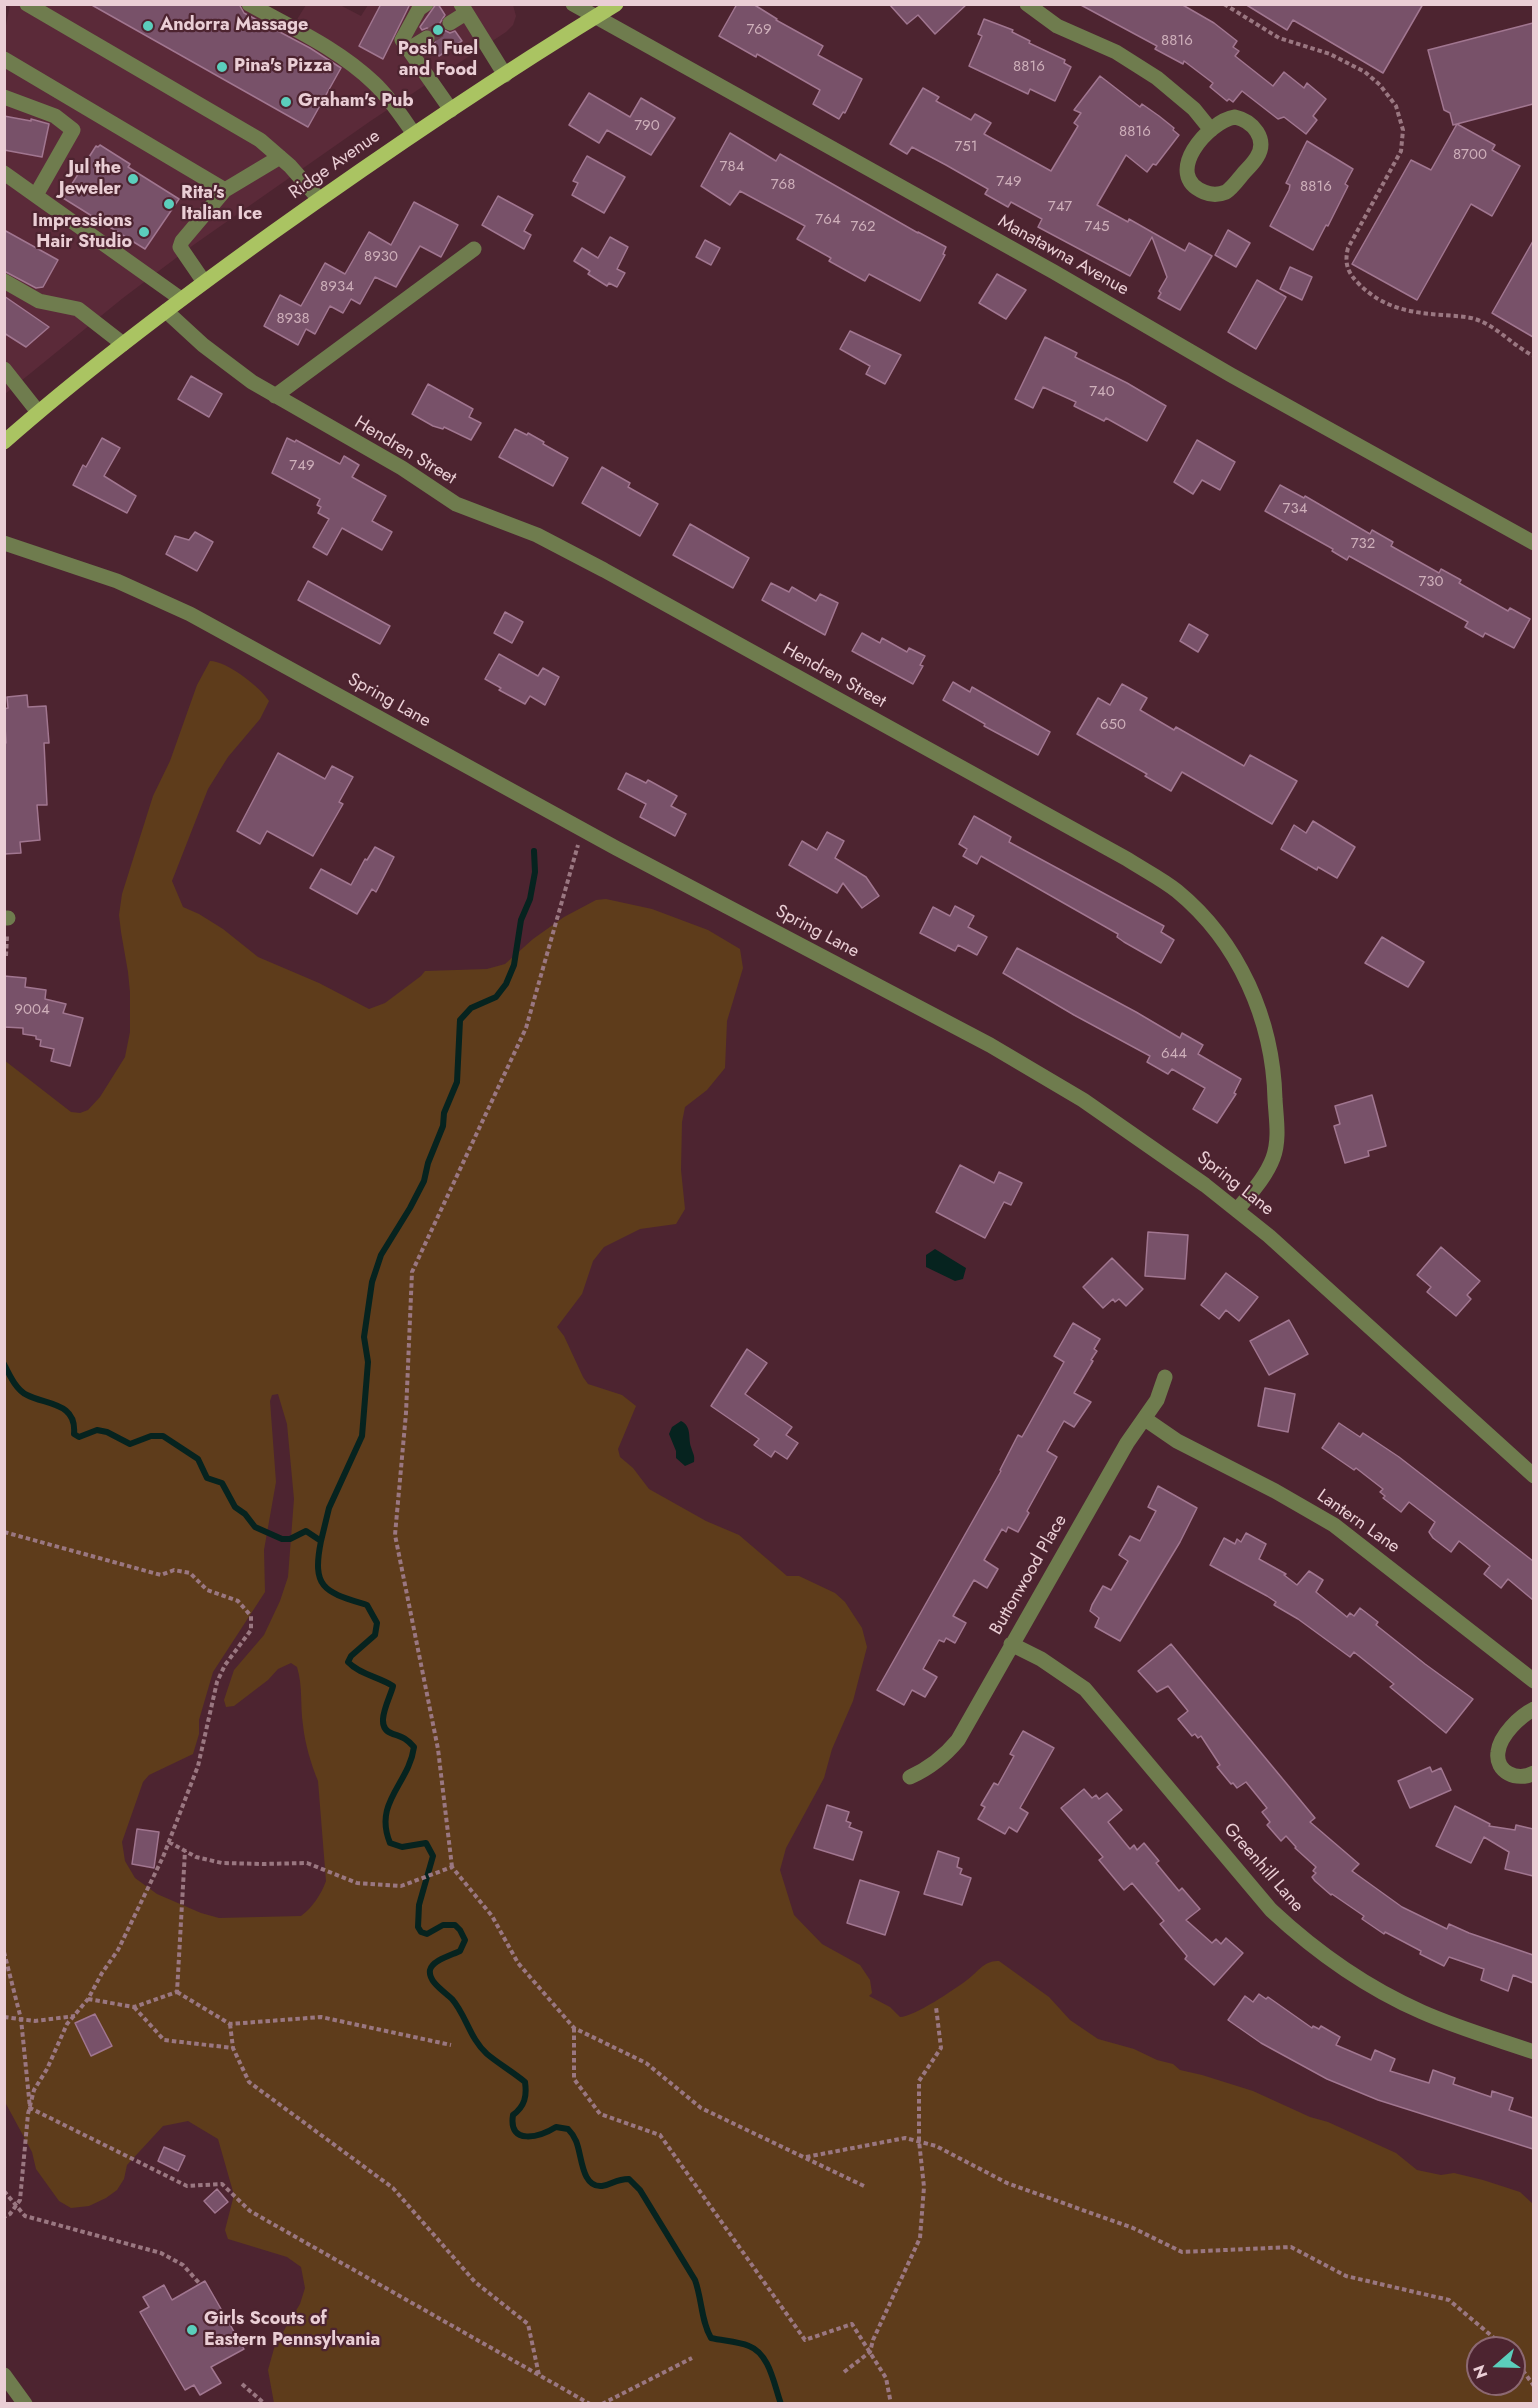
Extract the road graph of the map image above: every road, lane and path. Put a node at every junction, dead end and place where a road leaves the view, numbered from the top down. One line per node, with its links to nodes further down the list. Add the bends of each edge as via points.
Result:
1 (27, 4): 19 (street)
2 (249, 4): 18 (street, via 359,69 376,84)
3 (426, 4): 12 (street, via 418,9 402,40)
4 (573, 4): 9 (street, Manatawna Avenue)
5 (616, 4): 9 (main road, Ridge Avenue)
6 (1027, 4): 17 (street, via 1057,26 1116,52 1157,78 1194,109)
7 (1224, 4): 30 (path, via 1279,38 1330,54 1365,72 1396,106 1403,130 1401,151 1348,248 1346,264 1353,278 1378,299 1400,309 1484,323)
8 (463, 9): 10 (street); 14 (street)
9 (594, 18): 14 (main road, Ridge Avenue); 36 (street, Manatawna Avenue)
10 (450, 23)
11 (427, 38): 12 (street)
12 (409, 49): 16 (street)
13 (4, 58): 21 (street)
14 (505, 75): 16 (main road, Ridge Avenue)
15 (4, 97): 22 (street, via 55,116 73,130)
16 (451, 110): 18 (main road, Ridge Avenue)
17 (1211, 130): 17 (street, via 1190,155 1187,171 1201,192 1219,194 1232,187 1257,158 1261,143 1256,129 1243,119 1226,118)
18 (414, 134): 23 (main road, Ridge Avenue)
19 (280, 156): 21 (street); 23 (street)
20 (4, 173): 22 (street)
21 (225, 190): 26 (street, via 180,247)
22 (36, 195): 27 (street)
23 (319, 199): 26 (main road, Ridge Avenue)
24 (474, 249): 32 (street)
25 (4, 281): 29 (street, via 39,301 78,309)
26 (204, 282): 27 (main road, Ridge Avenue)
27 (181, 300): 28 (main road, Ridge Avenue)
28 (166, 311): 29 (main road, Ridge Avenue); 32 (street, Hendren Street, via 231,368)
29 (123, 344): 33 (main road, Ridge Avenue)
30 (1533, 356)
31 (4, 369): 33 (street)
32 (275, 396): 38 (street, Hendren Street, via 402,468 456,504 537,535 604,570 1117,854 1176,891 1211,925 1240,967 1263,1018 1273,1064 1277,1145 1268,1170)
33 (38, 412): 34 (main road, Ridge Avenue)
34 (4, 442)
35 (4, 543): 37 (street, Spring Lane, via 117,581 190,614)
36 (1533, 543)
37 (582, 830): 38 (street, Spring Lane, via 1043,1074 1121,1125); 50 (path, via 526,1028 412,1272 406,1413 395,1535 438,1749)
38 (1237, 1210): 41 (street, Spring Lane)
39 (1165, 1377): 40 (street, Buttonwood Place)
40 (1145, 1419): 43 (street, Buttonwood Place, via 1127,1443); 44 (street, Lantern Lane, via 1177,1441 1334,1525)
41 (1533, 1476)
42 (4, 1532): 48 (path, via 161,1575 174,1570 190,1573 207,1590 238,1601 251,1616 251,1630 217,1682 198,1766)
43 (1011, 1644): 47 (street, Buttonwood Place, via 958,1740 929,1769); 63 (street, Greenhill Lane, via 1085,1689 1271,1910 1299,1936 1391,1997 1462,2028)
44 (1533, 1681)
45 (1533, 1709): 46 (street, via 1518,1719 1500,1743 1498,1759 1512,1776)
46 (1533, 1773)
47 (910, 1778)
48 (169, 1842): 49 (path); 53 (path, via 118,1950)
49 (185, 1851): 50 (path, via 222,1863 307,1863 357,1883 401,1886); 52 (path)
50 (452, 1867): 60 (path, via 492,1916 518,1963)
51 (4, 1952): 58 (path)
52 (177, 1992): 54 (path); 59 (path)
53 (88, 1999): 54 (path); 56 (path)
54 (134, 2007): 62 (path, via 164,2040)
55 (936, 2007): 65 (path, via 941,2048 919,2081)
56 (76, 2015): 58 (path, via 36,2021); 64 (path, via 67,2024 34,2090)
57 (4, 2017): 58 (path)
58 (21, 2019): 64 (path)
59 (230, 2024): 61 (path, via 321,2016); 62 (path)
60 (574, 2028): 66 (path, via 646,2063 701,2108); 73 (path, via 574,2079 600,2114 660,2135 805,2340 852,2324)
61 (451, 2045)
62 (233, 2048): 77 (path, via 249,2082 393,2188 475,2282 528,2324)
63 (1533, 2052)
64 (30, 2108): 69 (path, via 20,2200); 77 (path, via 187,2186 222,2184 250,2211)
65 (919, 2141): 66 (path, via 904,2138); 72 (path, via 1007,2183 1133,2228 1182,2252 1291,2247 1346,2276 1449,2300); 73 (path, via 924,2187 920,2238)
66 (806, 2157): 67 (path)
67 (866, 2187)
68 (4, 2191): 69 (path)
69 (15, 2206): 70 (path); 71 (path, via 25,2216 160,2253 183,2265)
70 (4, 2217)
71 (200, 2284)
72 (1492, 2336)
73 (870, 2352): 75 (path); 83 (path, via 886,2378)
74 (692, 2358): 82 (path)
75 (844, 2372)
76 (4, 2375): 79 (street)
77 (539, 2375): 81 (path)
78 (242, 2384): 80 (path)
79 (26, 2403)
80 (265, 2403)
81 (590, 2403)
82 (602, 2403)
83 (891, 2403)

